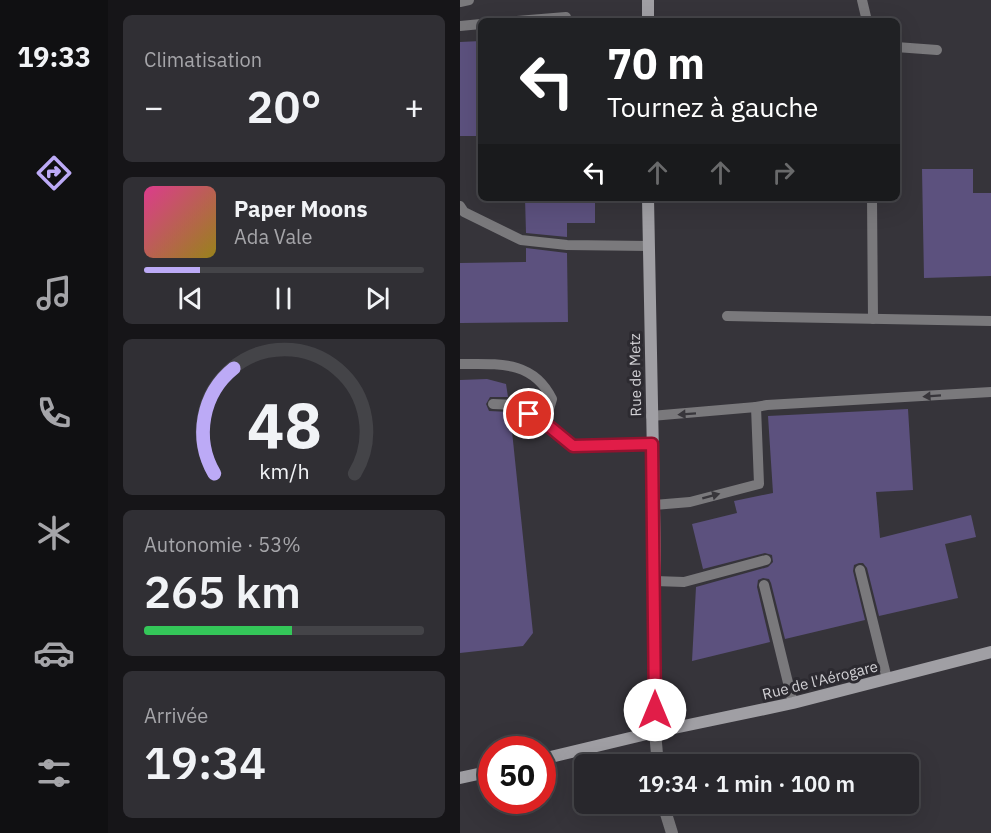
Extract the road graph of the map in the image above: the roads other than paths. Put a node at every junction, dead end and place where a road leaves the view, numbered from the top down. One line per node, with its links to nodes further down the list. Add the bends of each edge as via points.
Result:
1 (469, 0): 4 (lane)
2 (648, 0): 7 (main road)
3 (862, 0): 8 (lane)
4 (460, 2)
5 (566, 17): 6 (lane)
6 (554, 18)
7 (648, 18)
8 (866, 18)
9 (478, 24): 10 (lane)
10 (460, 26)
11 (900, 47): 12 (lane)
12 (937, 50)
13 (648, 201): 16 (main road, Rue de Metz)
14 (872, 201): 18 (lane)
15 (460, 206): 16 (lane, via 464,212 521,240)
16 (649, 246): 24 (main road, Rue de Metz)
17 (727, 316): 18 (lane)
18 (873, 319): 19 (lane)
19 (991, 321)
20 (460, 364): 25 (lane, via 516,367 531,374 545,384 552,399)
21 (991, 392): 23 (lane, one-way to 23)
22 (493, 404): 25 (lane, via 513,405)
23 (756, 407): 24 (lane, one-way to 24); 27 (lane, one-way to 23, via 690,502 758,484)
24 (651, 416): 26 (main road, Rue de Metz)
25 (545, 423): 26 (lane, via 573,446)
26 (652, 444): 27 (main road, Rue de Metz)
27 (654, 505): 30 (main road, Rue de Metz)
28 (766, 560): 30 (lane, via 684,582)
29 (860, 570): 33 (lane)
30 (655, 581): 35 (main road, Rue de Metz)
31 (764, 585): 34 (lane)
32 (991, 652): 33 (main road, Rue de l'Aérogare)
33 (887, 678): 34 (main road, Rue de l'Aérogare)
34 (793, 703): 35 (main road, Rue de l'Aérogare)
35 (655, 732): 36 (street); 37 (main road, Rue de l'Aérogare)
36 (657, 754)
37 (556, 756)
38 (478, 774): 39 (main road)
39 (460, 778)
40 (666, 814): 41 (street)
41 (672, 833)

